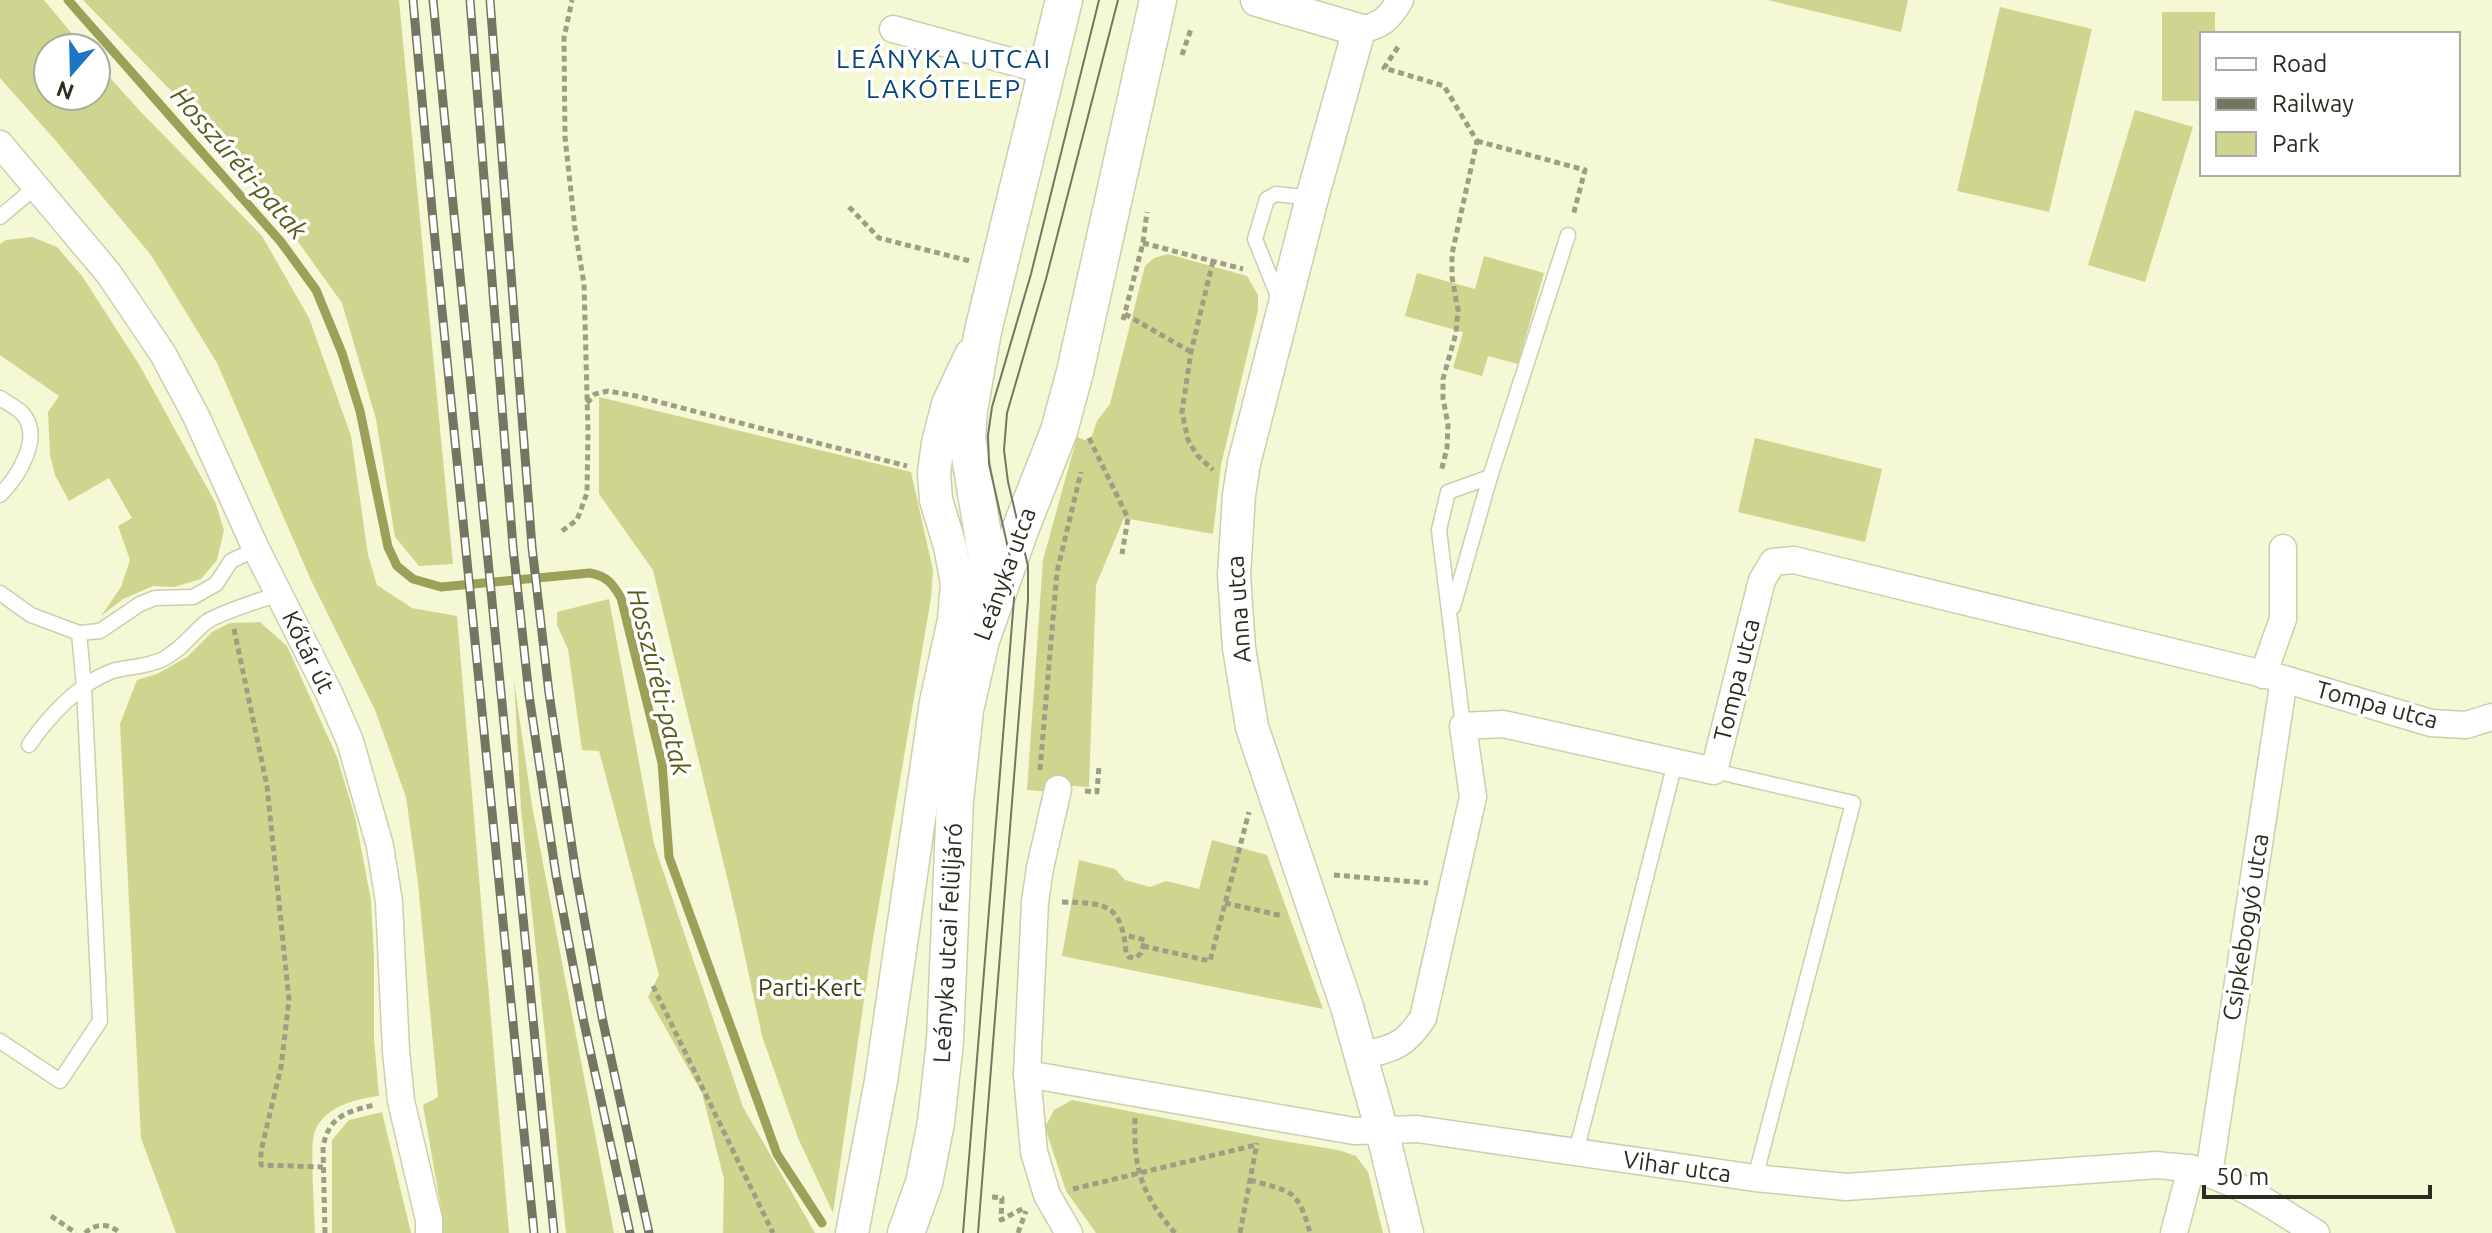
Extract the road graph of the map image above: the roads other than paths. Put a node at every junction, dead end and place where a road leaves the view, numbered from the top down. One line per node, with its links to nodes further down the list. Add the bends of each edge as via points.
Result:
1 (1158, 0): 24 (main road, Leányka utca, via 1059,431)
2 (1257, 0): 6 (street)
3 (1400, 0): 6 (street, via 1387,18)
4 (1070, 1): 7 (main road, Leányka utca)
5 (893, 29): 7 (street)
6 (1359, 30): 10 (street, Anna utca)
7 (1046, 71): 14 (main road, Leányka utca)
8 (0, 144): 9 (street, Kőtár út)
9 (37, 186): 11 (lane); 19 (street, Kőtár út, via 109,274 163,354)
10 (1312, 198): 13 (street, Anna utca); 13 (lane, via 1276,194 1267,199 1255,239)
11 (0, 217)
12 (1568, 235): 16 (lane)
13 (1284, 309): 34 (street, Anna utca, via 1239,495 1234,575 1242,664 1252,727)
14 (983, 331): 24 (main road, Leányka utca, via 967,438 987,559); 41 (street, via 948,404 938,443 936,500 957,583 954,620 936,702 881,1081)
15 (0, 398): 17 (lane, via 23,414 31,432 27,456)
16 (1490, 477): 22 (lane); 22 (lane, via 1448,492 1439,530)
17 (0, 495)
18 (2283, 548): 25 (street, via 2283,619)
19 (256, 549): 21 (street, Kőtár út); 23 (lane, via 231,561 216,584 193,597 155,598 100,631)
20 (0, 593): 23 (lane, via 31,615)
21 (279, 594): 26 (lane, via 207,621 165,658 115,670); 40 (street, Kőtár út, via 350,741 380,846 389,902 401,1101)
22 (1451, 615): 28 (lane)
23 (79, 633): 26 (lane)
24 (978, 651): 42 (main road, Leányka utcai felüljáró, via 955,800 945,1041 936,1122 924,1183)
25 (2274, 677): 27 (street, Tompa utca, via 2431,723 2466,725); 31 (street, Tompa utca, via 1794,560 1773,562 1762,580); 38 (street, Csipkebogyó utca)
26 (84, 687): 29 (lane, via 45,722); 33 (lane, via 100,1021 60,1081)
27 (2492, 717)
28 (1463, 726): 30 (street, Tompa utca, via 1503,724); 34 (street, via 1473,797 1423,1018 1410,1038)
29 (29, 745)
30 (1675, 763): 31 (street, Tompa utca); 37 (lane)
31 (1714, 771): 39 (lane, via 1853,803)
32 (1057, 792): 35 (street, via 1035,902)
33 (0, 1041)
34 (1361, 1056): 36 (street, Anna utca)
35 (1027, 1074): 36 (street, Vihar utca, via 1354,1131); 43 (street, via 1038,1200)
36 (1382, 1131): 37 (street, Vihar utca, via 1417,1129); 44 (street, Anna utca)
37 (1576, 1152): 39 (street, Vihar utca)
38 (2200, 1171): 39 (street, Vihar utca, via 2158,1165 1846,1187); 45 (street, Csipkebogyó utca); 46 (street, Vihar utca)
39 (1755, 1178)
40 (429, 1233)
41 (852, 1233)
42 (906, 1233)
43 (1069, 1233)
44 (1407, 1233)
45 (2174, 1233)
46 (2316, 1233)

